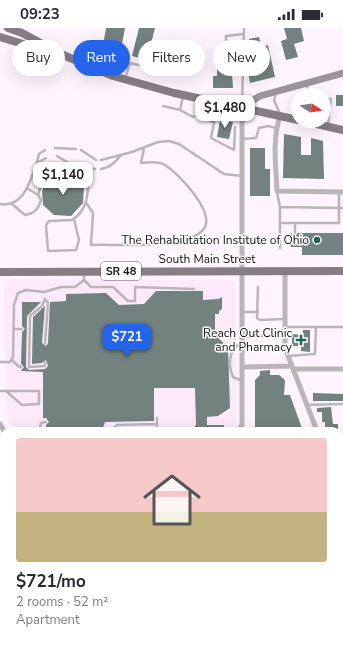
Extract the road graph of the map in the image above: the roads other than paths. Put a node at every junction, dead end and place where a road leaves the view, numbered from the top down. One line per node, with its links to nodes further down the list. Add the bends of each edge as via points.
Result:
1 (8, 28): 5 (main road)
2 (244, 28): 3 (lane)
3 (243, 34): 6 (lane, via 226,36); 7 (lane)
4 (0, 38): 8 (main road)
5 (35, 40)
6 (226, 40)
7 (243, 40)
8 (12, 41)
9 (65, 56): 13 (main road)
10 (138, 65): 13 (lane, via 130,63)
11 (343, 73): 14 (street)
12 (243, 76): 20 (lane)
13 (125, 79): 17 (main road)
14 (306, 83): 15 (lane); 16 (street)
15 (308, 88)
16 (278, 91): 20 (street, via 260,96); 22 (lane, via 274,100)
17 (184, 95): 18 (main road); 21 (lane)
18 (219, 102): 20 (main road); 24 (lane)
19 (163, 106): 21 (lane)
20 (242, 107): 22 (main road); 29 (street)
21 (180, 110): 24 (lane, via 193,117 199,114)
22 (280, 116): 23 (main road); 27 (street)
23 (291, 118)
24 (214, 123): 36 (lane, via 211,138)
25 (331, 127): 28 (main road)
26 (235, 128): 36 (lane)
27 (276, 128): 29 (lane, via 259,128 256,138); 51 (street)
28 (343, 130)
29 (242, 139): 33 (street)
30 (55, 148): 32 (lane)
31 (144, 148): 37 (lane); 48 (lane, via 158,142 179,144 224,174); 56 (lane, via 141,163 165,165 190,189 203,206 206,215 202,232 169,244 91,245 93,213)
32 (76, 149)
33 (242, 149): 36 (lane); 48 (street)
34 (45, 150): 42 (lane, via 39,154)
35 (82, 150): 40 (lane)
36 (234, 150)
37 (121, 155): 41 (lane); 47 (lane, via 106,169)
38 (57, 156): 43 (lane)
39 (46, 158): 42 (lane)
40 (96, 160)
41 (101, 160)
42 (37, 163): 50 (lane)
43 (72, 165)
44 (78, 166): 45 (lane)
45 (90, 168): 46 (lane); 49 (lane)
46 (95, 169)
47 (101, 169)
48 (242, 176): 66 (street)
49 (88, 182): 53 (lane, via 70,173 51,174 43,182); 56 (lane)
50 (27, 188): 53 (lane); 55 (lane)
51 (277, 191): 52 (street); 57 (lane)
52 (341, 192): 58 (lane)
53 (38, 195): 55 (lane, via 41,200 39,207 30,214 25,215)
54 (0, 204): 55 (lane)
55 (12, 204)
56 (87, 204): 60 (lane)
57 (280, 207): 58 (lane); 61 (lane)
58 (339, 208): 59 (lane); 62 (lane, via 339,223)
59 (343, 208)
60 (74, 219): 60 (lane, via 49,220 46,225 48,250 76,250 79,240)
61 (281, 223): 62 (lane); 64 (lane)
62 (295, 223): 63 (lane)
63 (295, 233)
64 (280, 248)
65 (84, 270): 66 (main road, South Main Street / SR 48); 69 (main road, South Main Street / SR 48); 70 (lane)
66 (242, 270): 67 (main road, South Main Street / SR 48); 75 (street)
67 (284, 271): 68 (main road, South Main Street / SR 48); 77 (street)
68 (343, 271)
69 (0, 272)
70 (84, 280): 72 (lane, via 91,287 113,288 128,301 135,301 135,287); 73 (lane, via 76,287 62,287)
71 (258, 286): 76 (lane)
72 (194, 289)
73 (44, 292): 74 (lane); 81 (lane, via 26,290 18,293 14,305)
74 (45, 299): 85 (lane, via 48,303); 90 (lane, via 42,306 30,316 29,367 45,366)
75 (241, 312): 76 (lane); 84 (street)
76 (258, 312): 77 (lane, via 257,318 260,320)
77 (284, 319): 78 (street)
78 (284, 327): 79 (lane); 83 (street)
79 (316, 327): 80 (lane); 87 (lane, via 315,354)
80 (343, 327)
81 (14, 329): 82 (lane); 88 (lane)
82 (22, 329)
83 (284, 335): 84 (lane); 87 (street)
84 (241, 337): 86 (street)
85 (45, 343)
86 (242, 344): 92 (street); 95 (lane, via 234,347 231,360 234,377)
87 (288, 356): 93 (street)
88 (12, 360): 89 (lane); 91 (lane)
89 (0, 362)
90 (45, 363)
91 (22, 367)
92 (242, 367): 93 (street); 95 (street)
93 (292, 367): 94 (street); 99 (street)
94 (343, 369)
95 (242, 381): 105 (street)
96 (0, 391): 97 (lane)
97 (6, 391): 97 (lane, via 39,391 39,404 22,405)
98 (343, 404): 99 (lane)
99 (307, 405): 106 (street)
100 (157, 418): 102 (lane)
101 (46, 422): 103 (lane, via 41,423)
102 (157, 424): 104 (lane)
103 (40, 427)
104 (115, 427)
105 (242, 427)
106 (315, 427)

